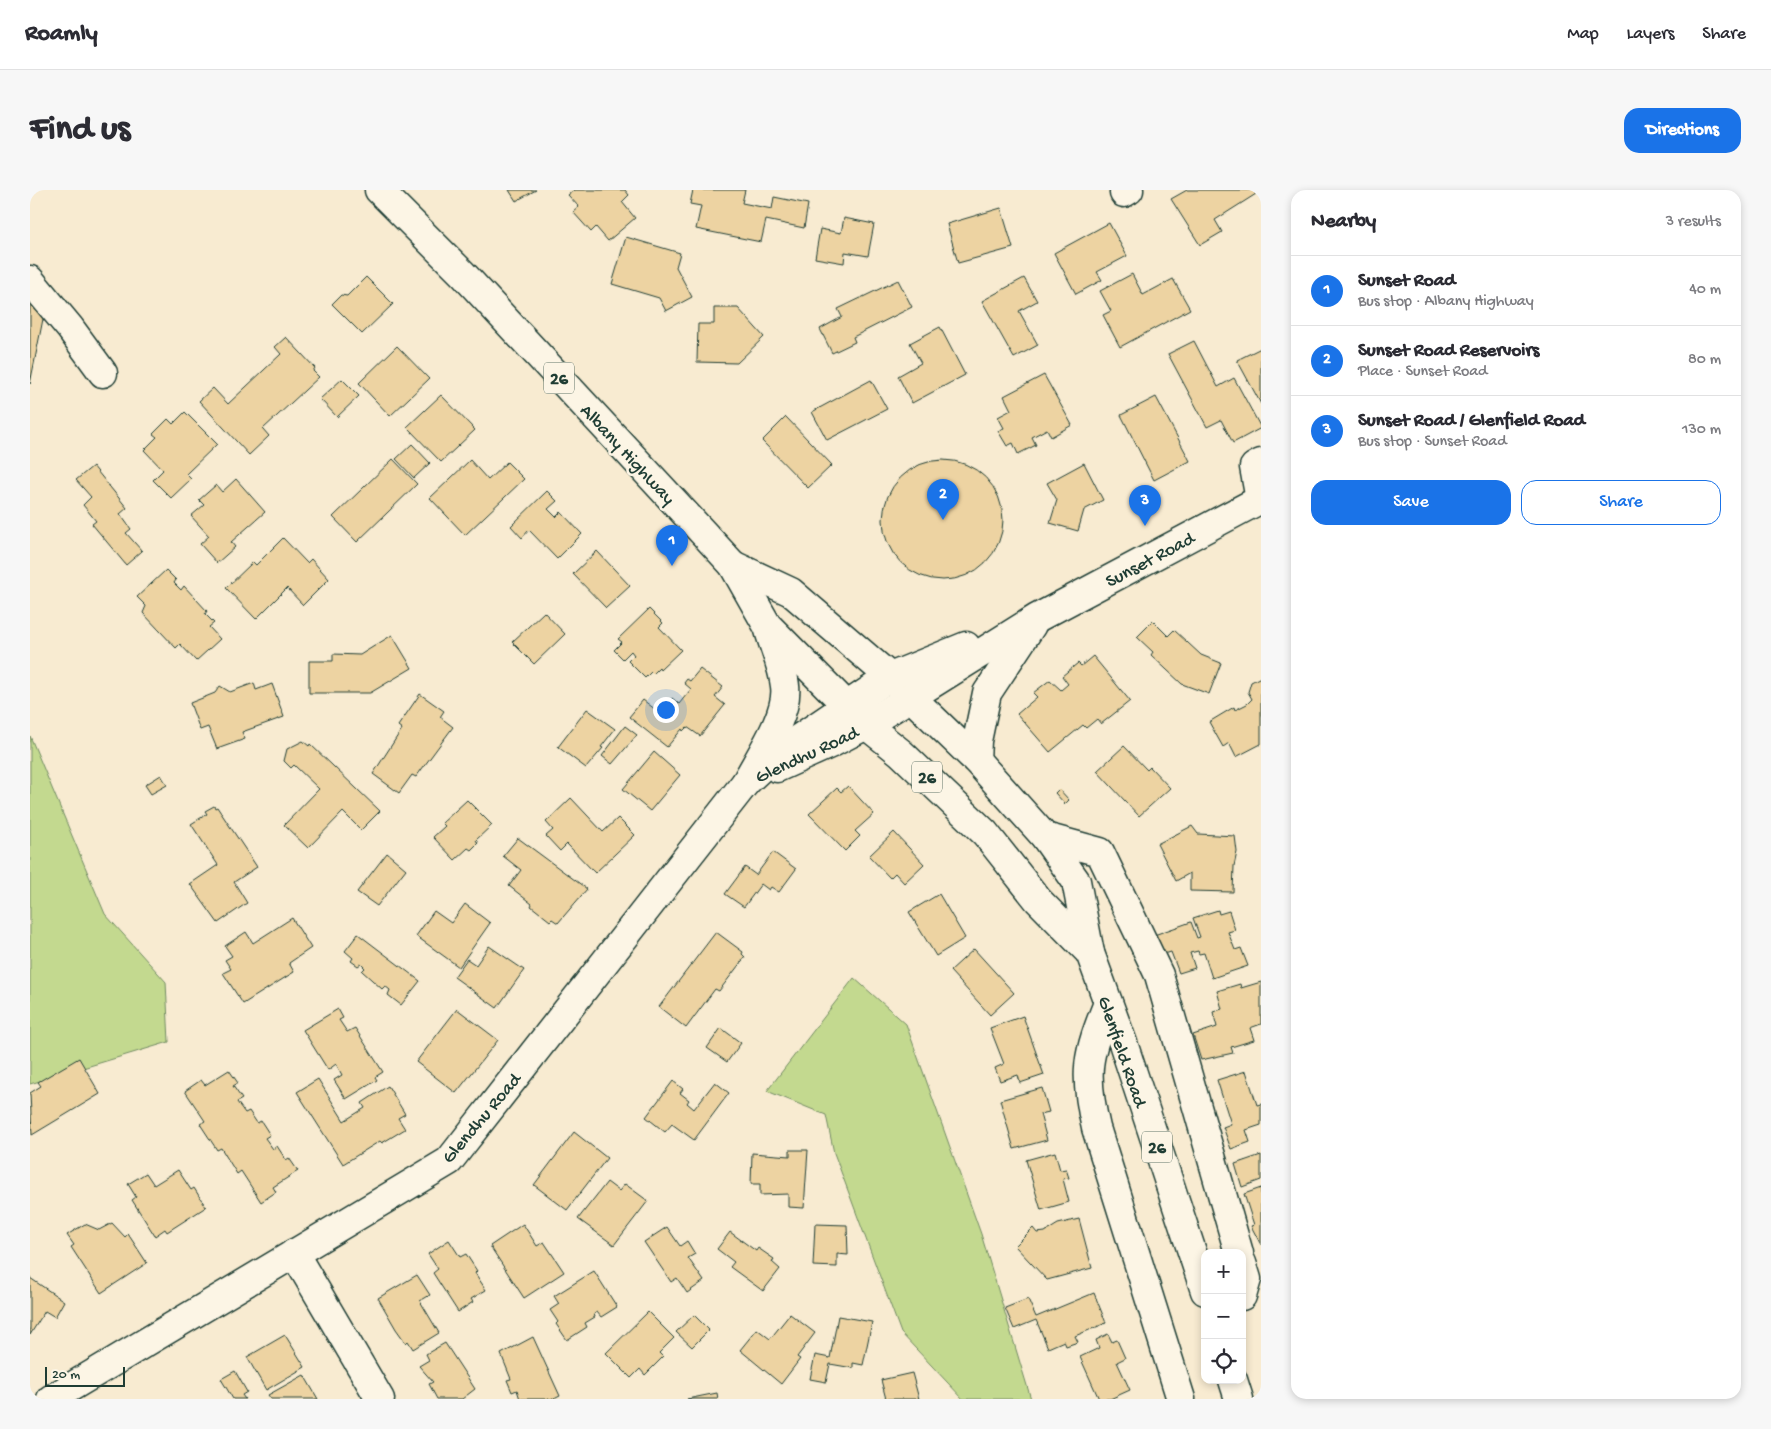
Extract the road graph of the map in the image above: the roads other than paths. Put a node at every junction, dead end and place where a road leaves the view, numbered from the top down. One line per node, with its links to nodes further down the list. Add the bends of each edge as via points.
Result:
1 (379, 190): 6 (main road, Albany Highway / 26, via 463,274)
2 (30, 280): 3 (main road)
3 (103, 373)
4 (1261, 463): 5 (main road, via 1254,467)
5 (1260, 499): 7 (main road, Sunset Road)
6 (733, 565): 8 (main road, Albany Highway / 26); 9 (main road, Albany Highway / 26, via 791,592)
7 (1037, 618): 9 (main road, Sunset Road); 10 (main road, Sunset Road); 13 (main road, via 987,692)
8 (767, 625): 11 (main road, Albany Highway / 26); 14 (main road, via 785,686 785,700)
9 (890, 677): 10 (main road, 26); 11 (main road, Glendhu Road)
10 (909, 697): 12 (main road, Glendhu Road); 13 (main road, Glenfield Road / 26)
11 (848, 705): 12 (main road, 26); 14 (main road, Glendhu Road, via 776,754)
12 (866, 725): 14 (main road, Glendhu Road); 16 (main road, Glenfield Road / 26, via 901,753 985,833 1038,900)
13 (976, 760): 15 (main road, Glenfield Road / 26)
14 (746, 782): 19 (main road, Glendhu Road, via 449,1161)
15 (1045, 837): 16 (main road, Glenfield Road / 26, via 1076,881); 18 (main road, via 1100,852 1126,903 1159,975)
16 (1090, 952): 17 (main road, Glenfield Road / 26)
17 (1108, 1003): 20 (main road, Glenfield Road / 26); 24 (main road, via 1091,1045 1088,1097)
18 (1238, 1249)
19 (294, 1253): 22 (main road, Glendhu Road); 23 (main road)
20 (1201, 1279)
21 (1234, 1384): 25 (main road)
22 (51, 1399)
23 (380, 1399)
24 (1181, 1399)
25 (1239, 1399)

